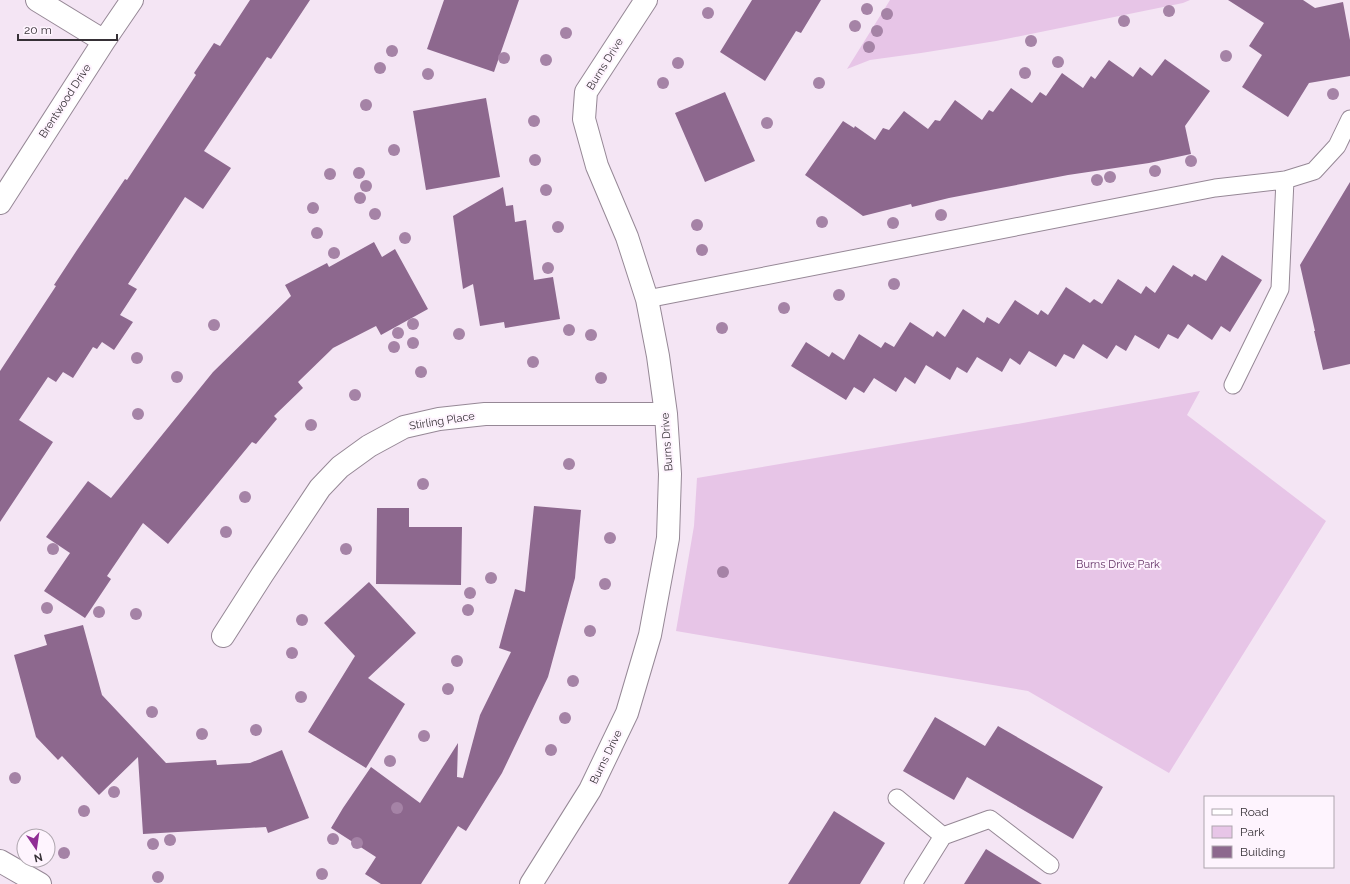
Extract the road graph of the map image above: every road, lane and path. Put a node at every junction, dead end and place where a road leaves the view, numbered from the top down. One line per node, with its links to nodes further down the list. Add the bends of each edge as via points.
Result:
1 (37, 0): 4 (street)
2 (132, 0): 4 (street, Brentwood Drive)
3 (646, 0): 8 (street, Burns Drive, via 586,92 584,119 597,166 627,237)
4 (104, 41): 7 (street, Brentwood Drive)
5 (1350, 119): 6 (lane, via 1337,146 1314,171)
6 (1285, 180): 8 (lane, via 1216,188); 9 (lane, via 1280,289)
7 (0, 203)
8 (647, 299): 10 (street, Burns Drive)
9 (1233, 385)
10 (666, 414): 11 (street, Stirling Place, via 485,414 439,419 404,427 369,446 340,468 320,488); 17 (street, Burns Drive, via 670,474 668,538 650,635 627,713 590,790)
11 (223, 636)
12 (897, 798): 13 (lane)
13 (943, 836): 15 (lane, via 990,818); 18 (lane)
14 (0, 861): 16 (street)
15 (1050, 865)
16 (40, 884)
17 (531, 884)
18 (913, 884)

